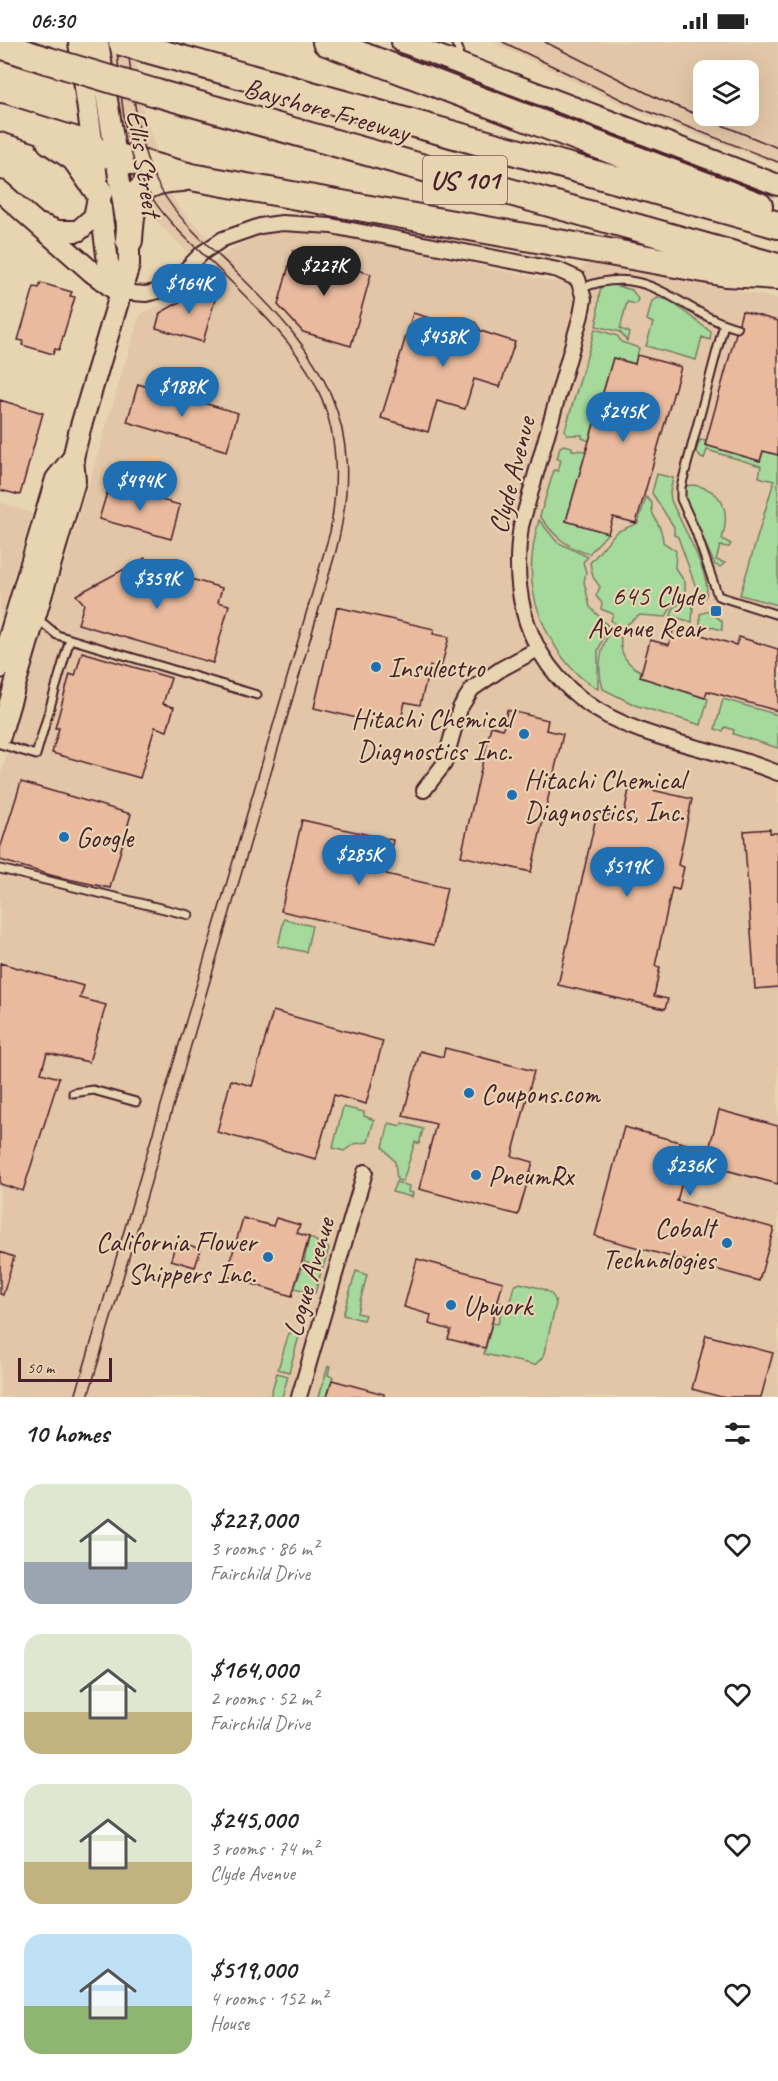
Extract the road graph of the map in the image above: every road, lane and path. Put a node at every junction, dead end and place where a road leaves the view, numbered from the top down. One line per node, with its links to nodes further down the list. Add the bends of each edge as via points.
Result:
1 (79, 42): 11 (main road, Ellis Street)
2 (98, 42): 11 (main road, Ellis Street)
3 (326, 42): 16 (highway, via 748,200)
4 (402, 42): 8 (main road)
5 (454, 42): 8 (lane, via 459,50)
6 (0, 45): 20 (highway, Bayshore Freeway / US 101, bridge, via 153,92)
7 (134, 46): 18 (highway, Bayshore Freeway / US 101)
8 (456, 62): 13 (main road)
9 (0, 117): 10 (highway)
10 (26, 127): 11 (highway); 15 (highway, via 75,158)
11 (104, 153): 12 (highway); 15 (main road, Ellis Street); 19 (main road, Ellis Street)
12 (191, 177): 19 (highway, via 165,178 145,186 131,207); 21 (highway, via 726,273)
13 (778, 185)
14 (0, 191): 17 (main road)
15 (99, 192): 17 (main road, via 94,217 78,231 58,231); 23 (main road, Ellis Street, via 108,262)
16 (778, 216)
17 (28, 217): 23 (main road)
18 (778, 225)
19 (129, 240): 23 (main road, Ellis Street, via 129,265)
20 (778, 267)
21 (778, 276)
22 (582, 288): 23 (street, via 569,272 331,226 282,223 223,239 202,253 167,289 146,294); 24 (lane, via 616,278 649,286 678,297 696,312); 29 (street, Clyde Avenue, via 581,315 518,549 521,596)
23 (119, 292): 27 (main road, Ellis Street, via 73,458 56,479)
24 (724, 324): 25 (lane); 26 (lane, via 681,499 718,596)
25 (738, 328)
26 (778, 615)
27 (25, 619): 28 (lane); 30 (main road, Ellis Street); 32 (main road, Ellis Street)
28 (70, 639): 31 (lane); 34 (lane, via 36,755)
29 (536, 650): 35 (street, Clyde Avenue, via 565,685 604,714 640,730); 36 (street, via 472,689 460,708 444,764)
30 (0, 668)
31 (257, 695)
32 (5, 705): 33 (main road, Ellis Street)
33 (0, 736)
34 (0, 744)
35 (778, 773)
36 (424, 790)
37 (0, 869): 38 (lane)
38 (189, 915)
39 (73, 1093): 40 (lane, via 93,1090)
40 (136, 1102)
41 (365, 1172): 42 (street, Logue Avenue)
42 (299, 1397)

